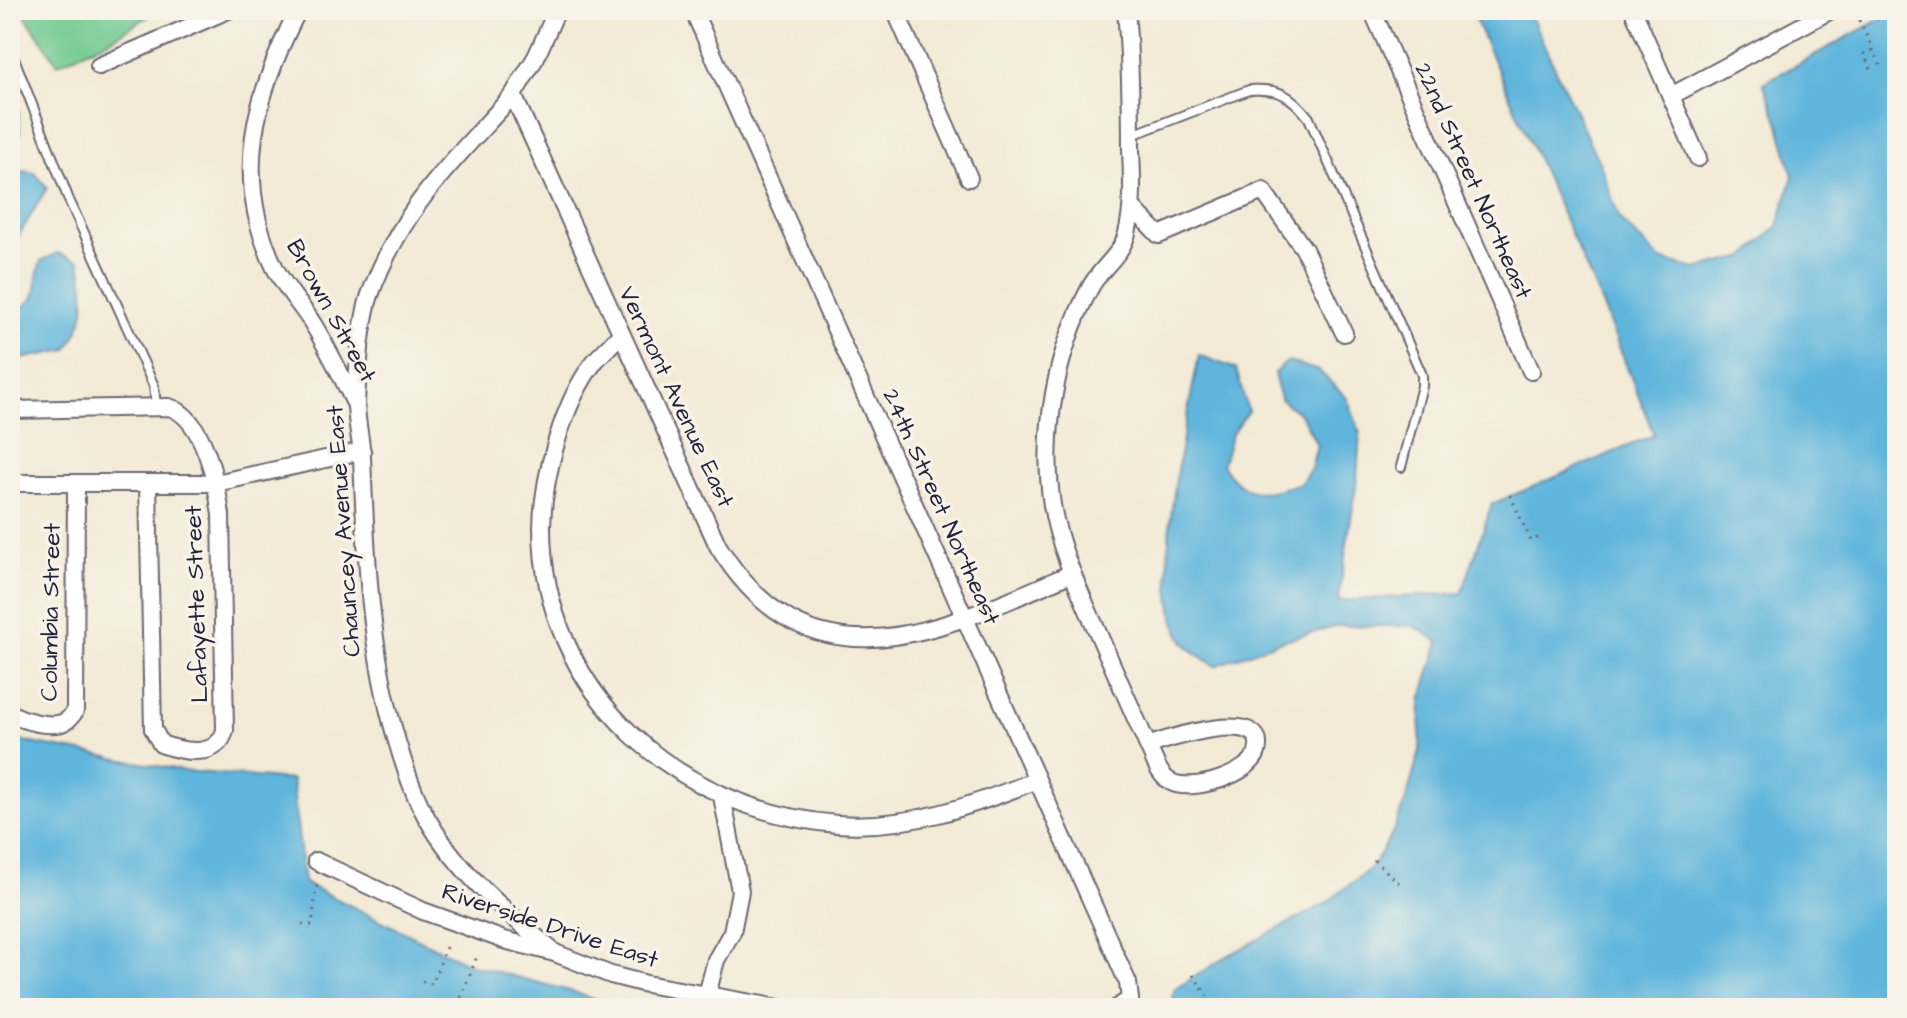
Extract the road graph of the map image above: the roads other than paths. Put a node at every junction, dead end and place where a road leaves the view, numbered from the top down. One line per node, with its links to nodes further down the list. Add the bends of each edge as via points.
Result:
1 (228, 10): 11 (street)
2 (298, 10): 21 (street, Brown Street, via 262,91 251,181 276,269 314,325)
3 (557, 10): 12 (street)
4 (693, 10): 31 (street, 24th Street Northeast)
5 (895, 10): 16 (street)
6 (1126, 10): 14 (street)
7 (1372, 10): 20 (street, 22nd Street Northeast)
8 (1633, 10): 13 (street)
9 (1831, 10): 13 (street)
10 (12, 53): 22 (lane, via 69,200 154,386)
11 (99, 66)
12 (513, 95): 19 (street, Vermont Avenue East); 21 (street, Chauncey Avenue East, via 427,189 390,248 369,298)
13 (1671, 96): 15 (street)
14 (1131, 135): 17 (street); 25 (lane, via 1249,90 1285,95 1303,111 1422,375)
15 (1698, 158)
16 (969, 178)
17 (1132, 207): 18 (street, via 1159,235 1263,191 1304,249); 30 (street, via 1127,237 1080,307 1057,376 1050,482)
18 (1344, 333)
19 (620, 335): 31 (street, Vermont Avenue East, via 718,546 745,586 764,603 812,629 867,640 896,638); 35 (street, via 588,373 552,455 542,553 552,605 573,659 606,709 654,755)
20 (1531, 371)
21 (356, 405): 24 (street, Chauncey Avenue East)
22 (156, 407): 23 (street); 28 (street, Lafayette Street, via 174,408 189,418)
23 (10, 410)
24 (362, 451): 28 (street); 37 (street, Chauncey Avenue East, via 368,593 377,660 409,781 458,863)
25 (1401, 467)
26 (10, 483): 27 (street)
27 (76, 483): 29 (street); 32 (street, Columbia Street, via 75,711 65,722 49,723)
28 (216, 483): 29 (street); 29 (street, Lafayette Street, via 225,730 213,749 161,744 153,729)
29 (148, 484)
30 (1072, 573): 31 (street, Vermont Avenue East); 33 (street)
31 (965, 618): 34 (street, 24th Street Northeast)
32 (10, 712)
33 (1148, 746): 33 (street, via 1235,726 1247,728 1257,744 1245,766 1217,781 1187,786 1165,777)
34 (1037, 780): 35 (street, via 960,810 885,824 805,819); 39 (street, 24th Street Northeast, via 1128,983)
35 (722, 796): 38 (street, via 740,891 732,932 716,960)
36 (316, 861): 37 (street, Riverside Drive East, via 423,911)
37 (555, 953): 38 (street, Riverside Drive East, via 611,975)
38 (707, 995): 40 (street, Riverside Drive East)
39 (1123, 1004)
40 (779, 1008)

